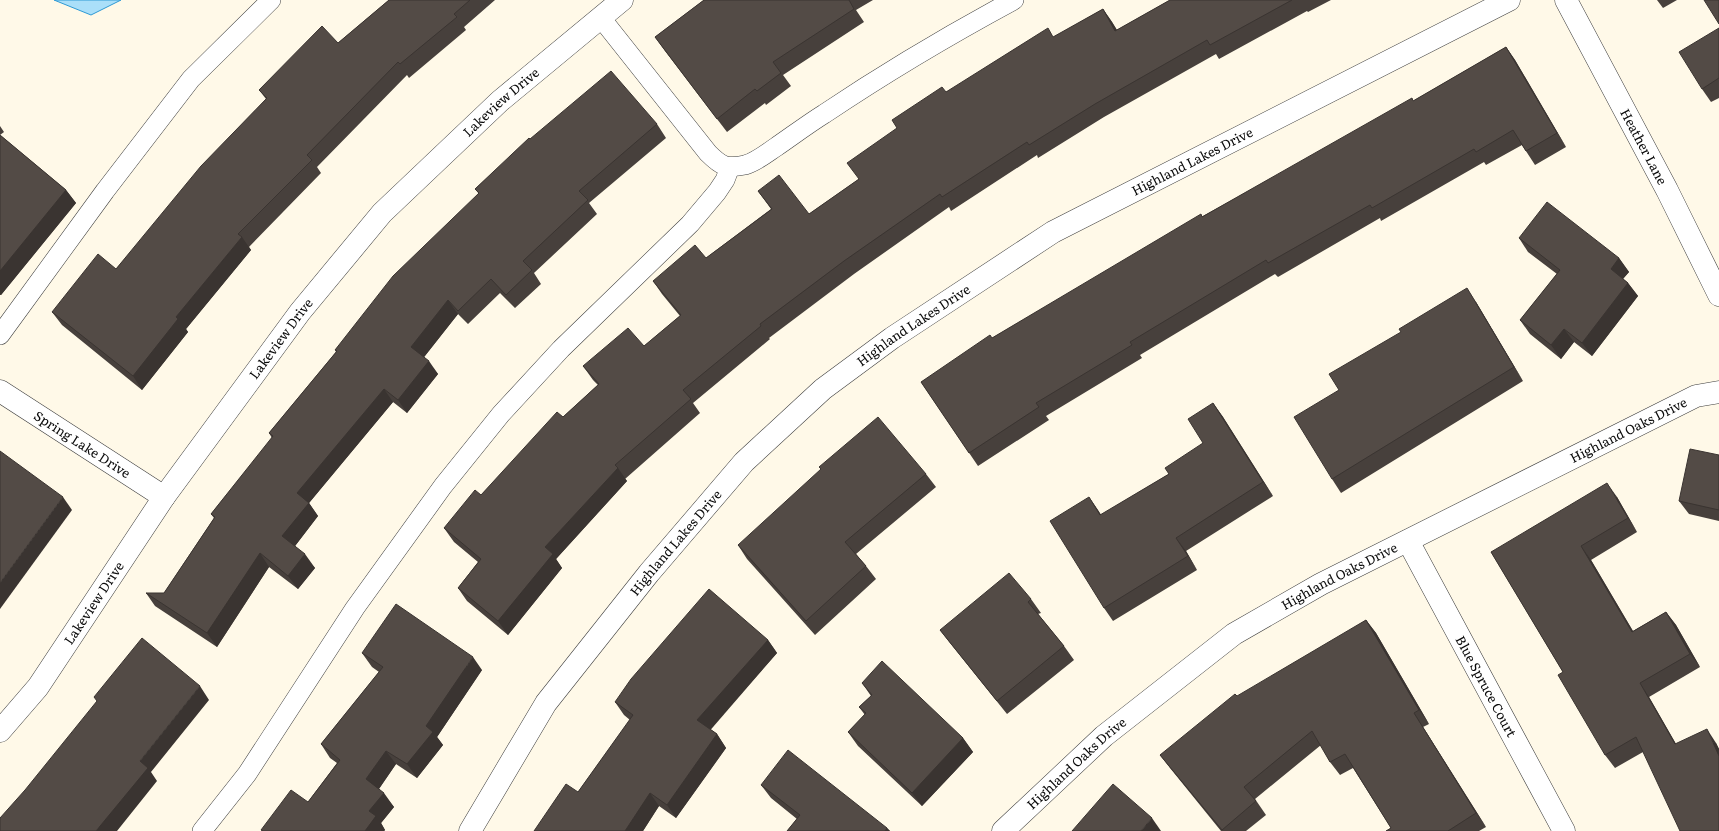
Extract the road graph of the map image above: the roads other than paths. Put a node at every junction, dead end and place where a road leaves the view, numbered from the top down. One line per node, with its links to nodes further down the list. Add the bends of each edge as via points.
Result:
1 (271, 0): 9 (lane, via 191,79)
2 (622, 0): 6 (street, Lakeview Drive)
3 (1014, 0): 7 (lane, via 954,32 824,114 763,156 746,165)
4 (1509, 0): 16 (street, Highland Lakes Drive, via 1052,232 892,338 822,389 744,462 649,573 546,703)
5 (1566, 0): 8 (street, Heather Lane, via 1667,190)
6 (601, 18): 7 (lane, via 708,153 719,164); 12 (street, Lakeview Drive, via 500,101 382,213 300,312)
7 (730, 167): 15 (lane, via 717,192 690,224 560,349 501,414 443,486 355,608 247,774)
8 (1719, 295)
9 (0, 335)
10 (0, 391): 12 (street, Spring Lake Drive)
11 (1719, 392): 13 (street, Highland Oaks Drive, via 1696,396)
12 (164, 497): 14 (street, Lakeview Drive, via 38,687)
13 (1408, 541): 17 (street, Highland Oaks Drive, via 1321,584 1234,634 1104,736); 18 (street, Blue Spruce Court)
14 (0, 732)
15 (202, 831)
16 (470, 831)
17 (1003, 831)
18 (1564, 831)

